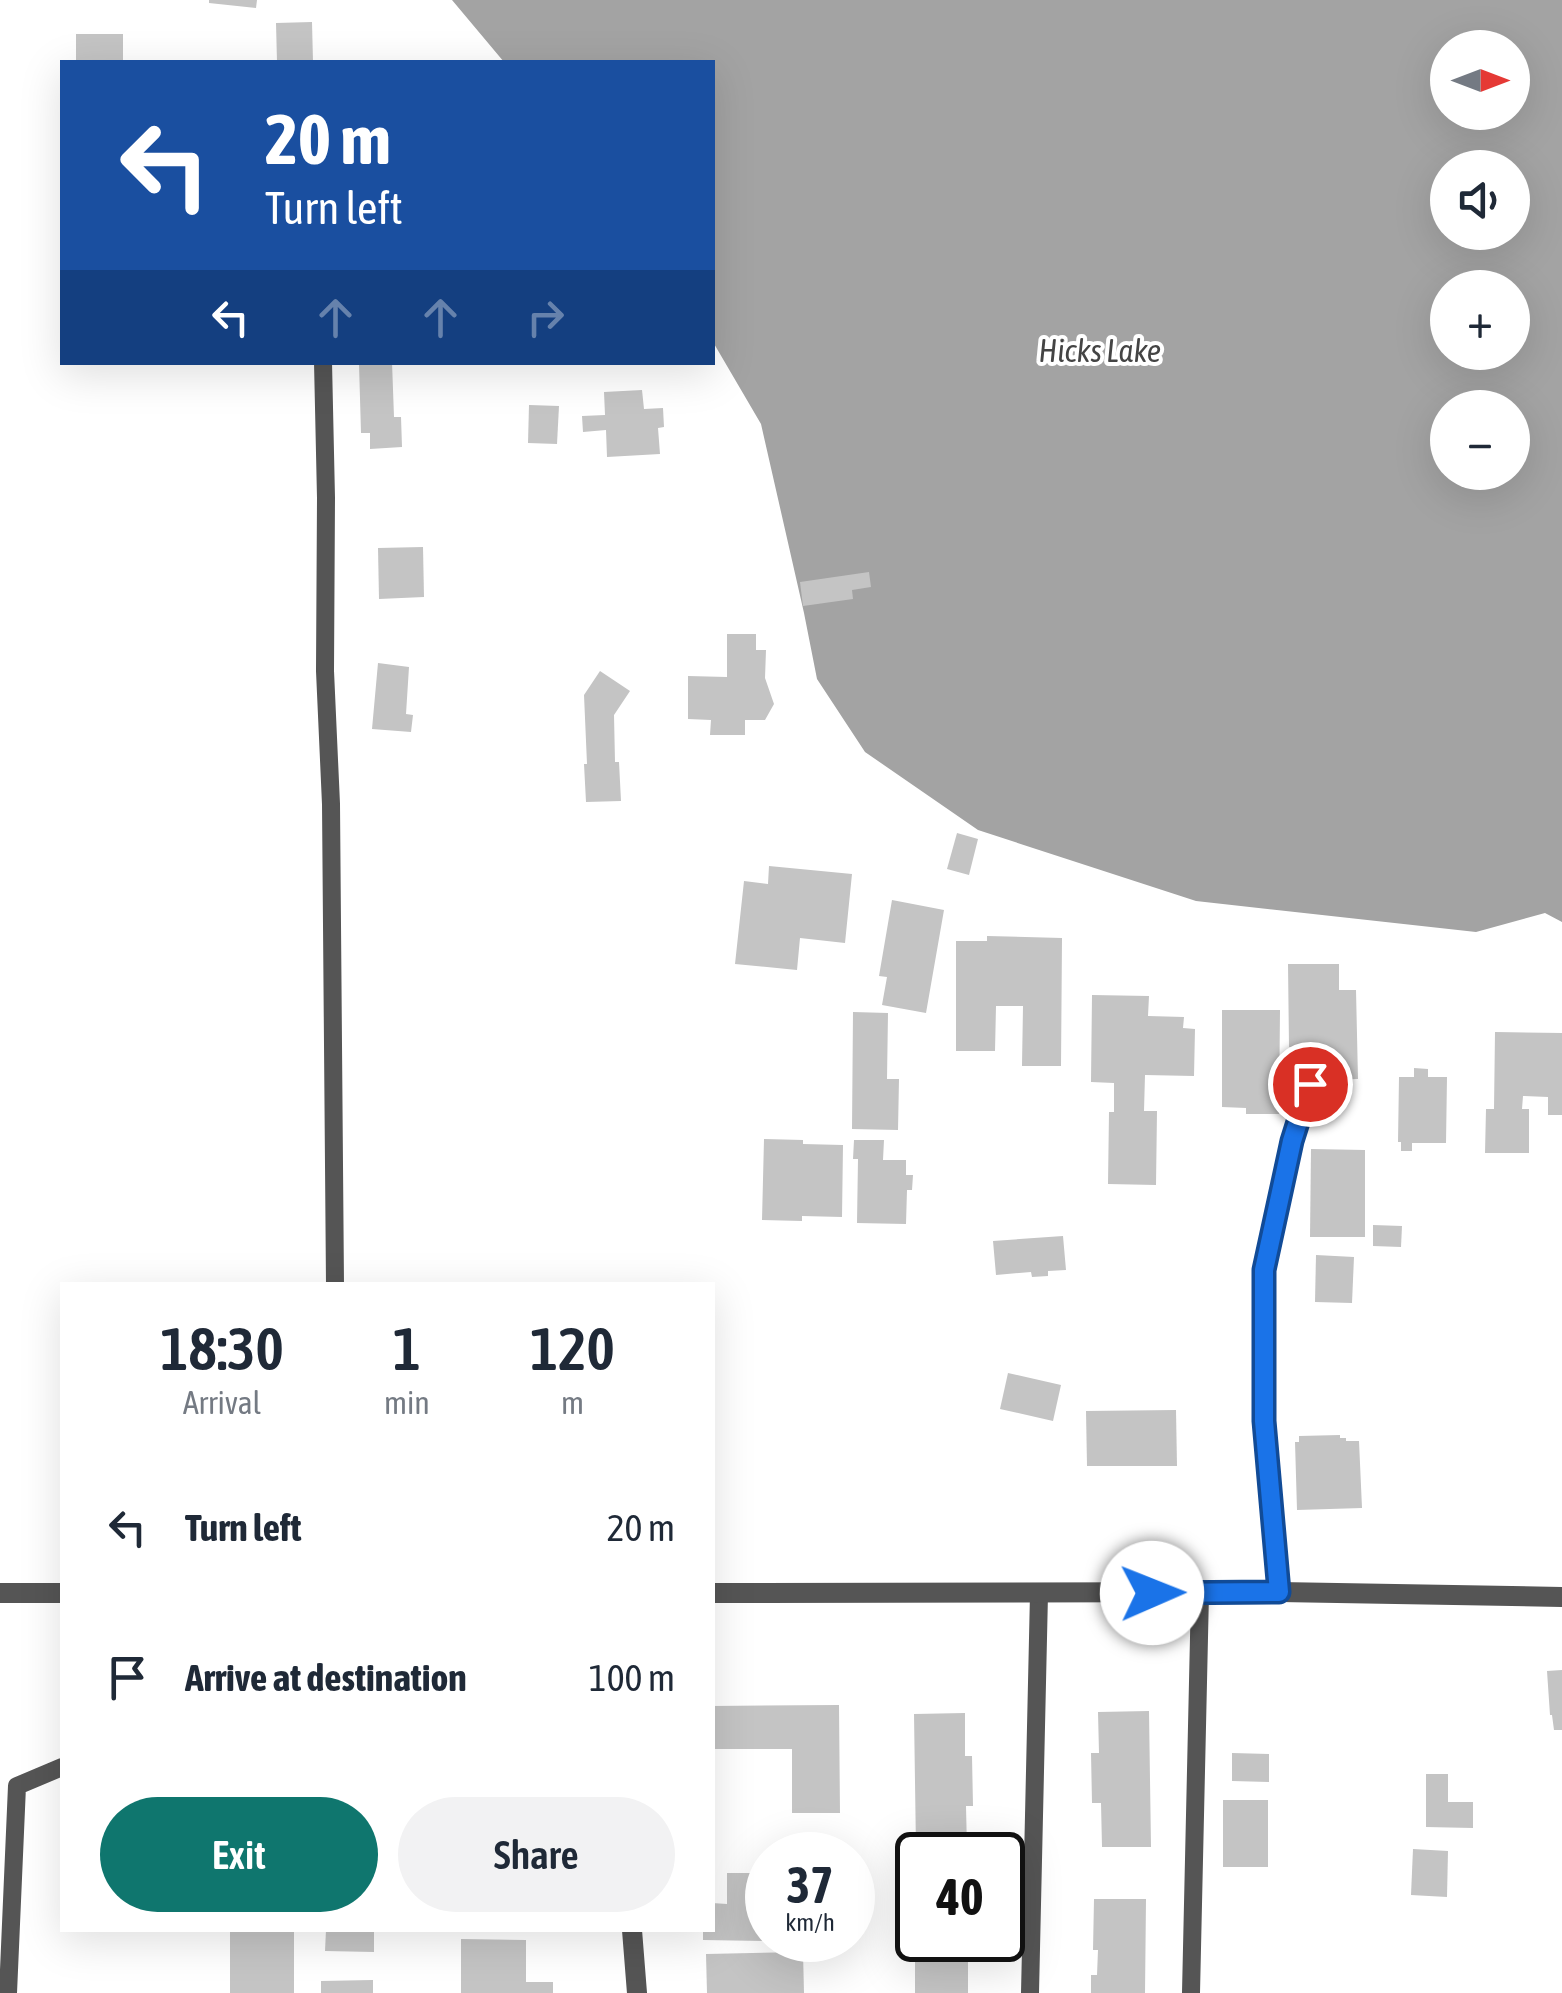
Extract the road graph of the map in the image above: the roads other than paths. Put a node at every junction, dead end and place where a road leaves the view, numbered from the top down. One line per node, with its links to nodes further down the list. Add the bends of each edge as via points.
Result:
1 (323, 365): 3 (lane)
2 (1310, 1084): 5 (lane, via 1264,1270 1264,1421)
3 (335, 1282)
4 (1200, 1592): 5 (street); 9 (street); 16 (lane)
5 (1279, 1592): 10 (street)
6 (0, 1593): 7 (street)
7 (60, 1593)
8 (715, 1593): 9 (street)
9 (1040, 1594): 15 (lane)
10 (1562, 1598)
11 (60, 1768): 13 (lane, via 17,1786)
12 (632, 1932): 14 (street)
13 (8, 1993)
14 (637, 1993)
15 (1030, 1993)
16 (1191, 1993)

